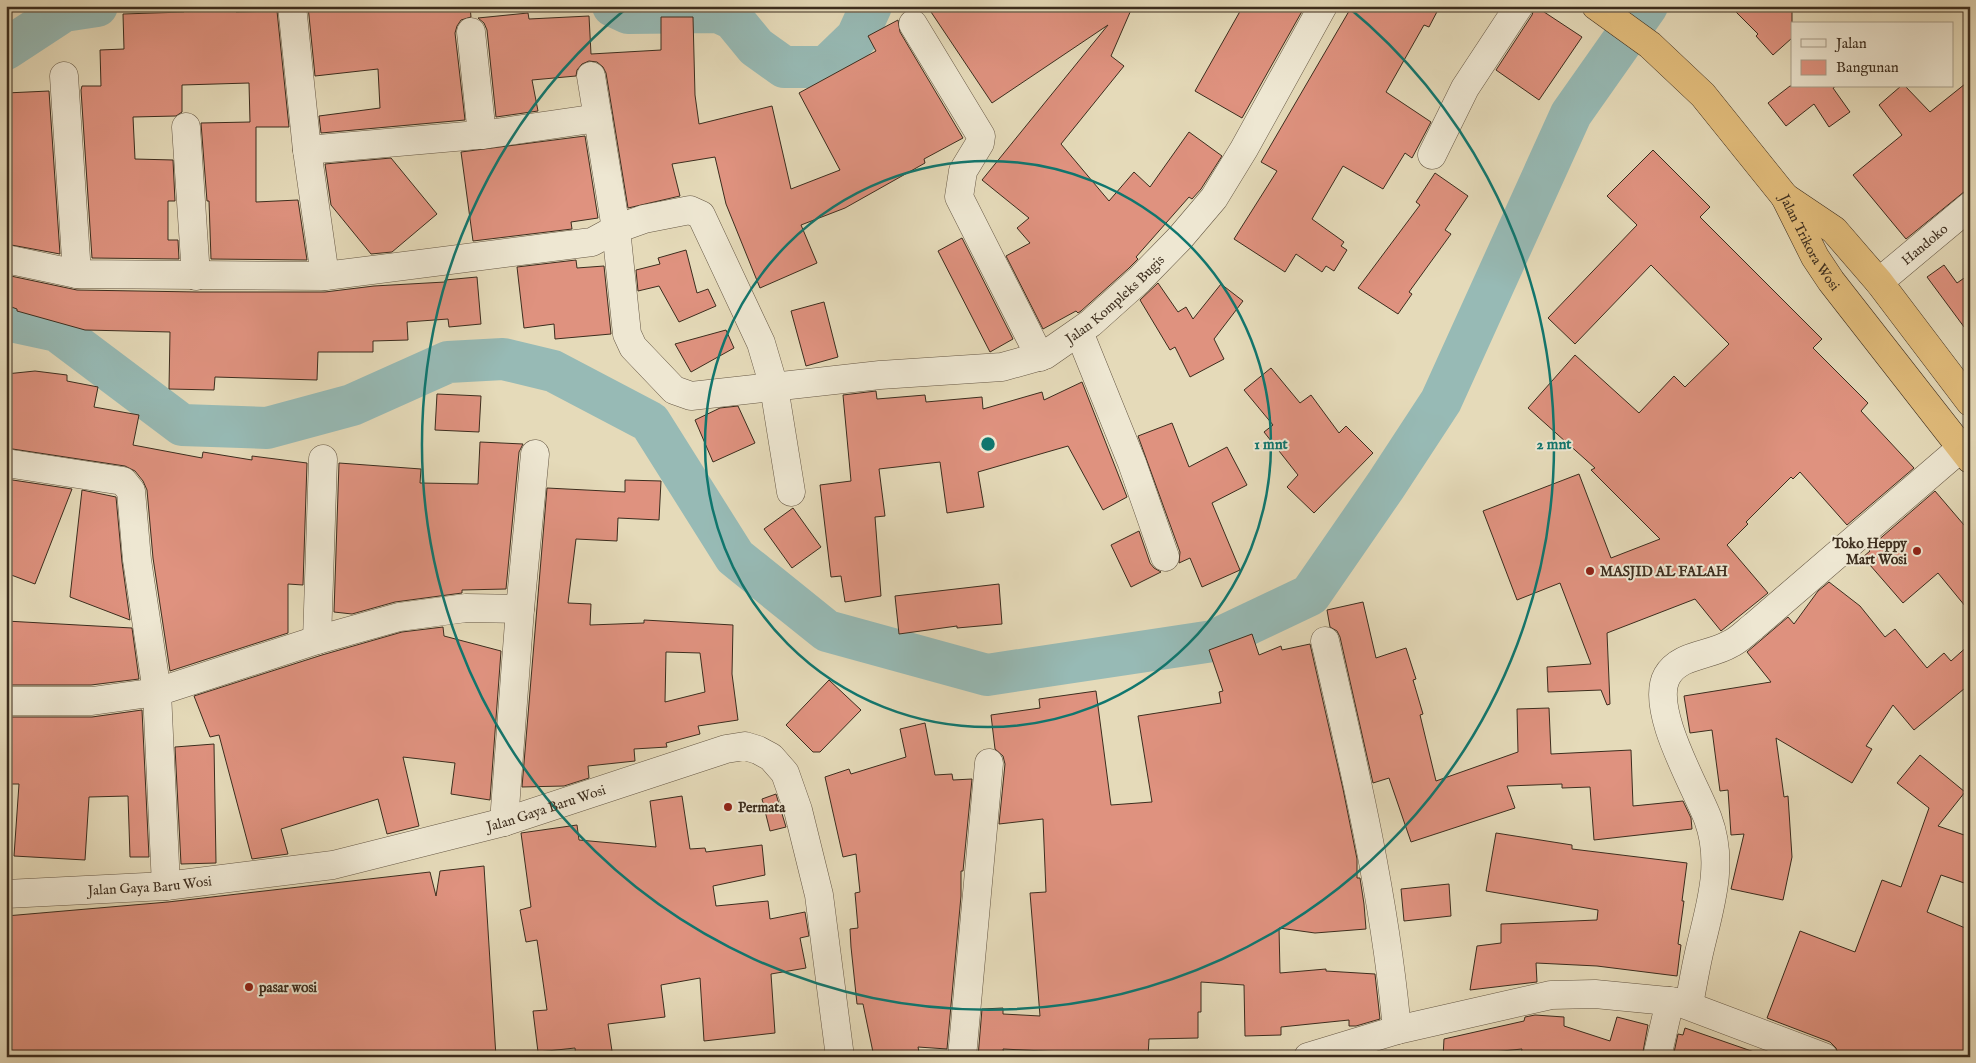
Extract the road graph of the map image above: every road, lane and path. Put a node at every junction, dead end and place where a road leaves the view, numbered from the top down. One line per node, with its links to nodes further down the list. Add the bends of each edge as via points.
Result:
1 (292, 6): 12 (street)
2 (1323, 6): 22 (street, Jalan Kompleks Bugis, via 1214,198 1139,280)
3 (1519, 6): 13 (street, via 1465,88)
4 (1605, 12): 14 (highway, via 1650,45 1703,95)
5 (913, 24): 23 (street, via 981,136 963,171 959,197)
6 (471, 32): 11 (street)
7 (64, 76): 18 (street)
8 (591, 76): 9 (street, Jalan Kompleks Bugis)
9 (598, 118): 11 (street); 16 (street, Jalan Kompleks Bugis)
10 (186, 127): 19 (street)
11 (482, 134): 12 (street)
12 (307, 150): 20 (street)
13 (1432, 155)
14 (1785, 197): 21 (highway, Jalan Trikora Wosi, via 1834,230); 27 (highway, Jalan Trikora Wosi, via 1815,257 1831,281)
15 (1970, 206): 21 (street, Handoko)
16 (616, 229): 20 (street, via 592,242); 24 (street, via 644,219 690,210 702,215 761,343); 24 (street, Jalan Kompleks Bugis, via 629,340 674,390 691,396)
17 (6, 259): 18 (street)
18 (76, 274): 19 (street)
19 (196, 276): 20 (street)
20 (325, 276)
21 (1879, 282): 25 (highway, Jalan Trikora Wosi)
22 (1079, 332): 23 (street, Jalan Kompleks Bugis); 31 (street, via 1132,463)
23 (1040, 356): 24 (street, Jalan Kompleks Bugis, via 1002,367)
24 (774, 386): 30 (street)
25 (1970, 402)
26 (535, 454): 32 (street)
27 (1965, 454): 41 (street, via 1731,644 1680,662 1667,676 1664,699 1669,727 1708,820 1715,858 1714,891)
28 (323, 459): 33 (street)
29 (6, 463): 35 (street, via 127,484)
30 (791, 492)
31 (1165, 557)
32 (520, 609): 33 (street, via 466,608 399,617); 38 (street)
33 (317, 640): 35 (street)
34 (1325, 640): 42 (street, via 1372,846 1392,972)
35 (157, 692): 36 (street, via 92,700); 39 (street)
36 (6, 701)
37 (989, 763): 44 (street)
38 (504, 822): 39 (street, Jalan Gaya Baru Wosi, via 333,865); 43 (street, Jalan Gaya Baru Wosi, via 726,748 745,746 771,757 785,773 798,810 819,895)
39 (166, 886): 40 (street, Jalan Gaya Baru Wosi)
40 (6, 894)
41 (1680, 1003): 42 (street, via 1595,994 1551,995); 46 (street); 47 (street)
42 (1397, 1030): 45 (street)
43 (840, 1057)
44 (962, 1057)
45 (1308, 1057)
46 (1657, 1057)
47 (1824, 1057)

